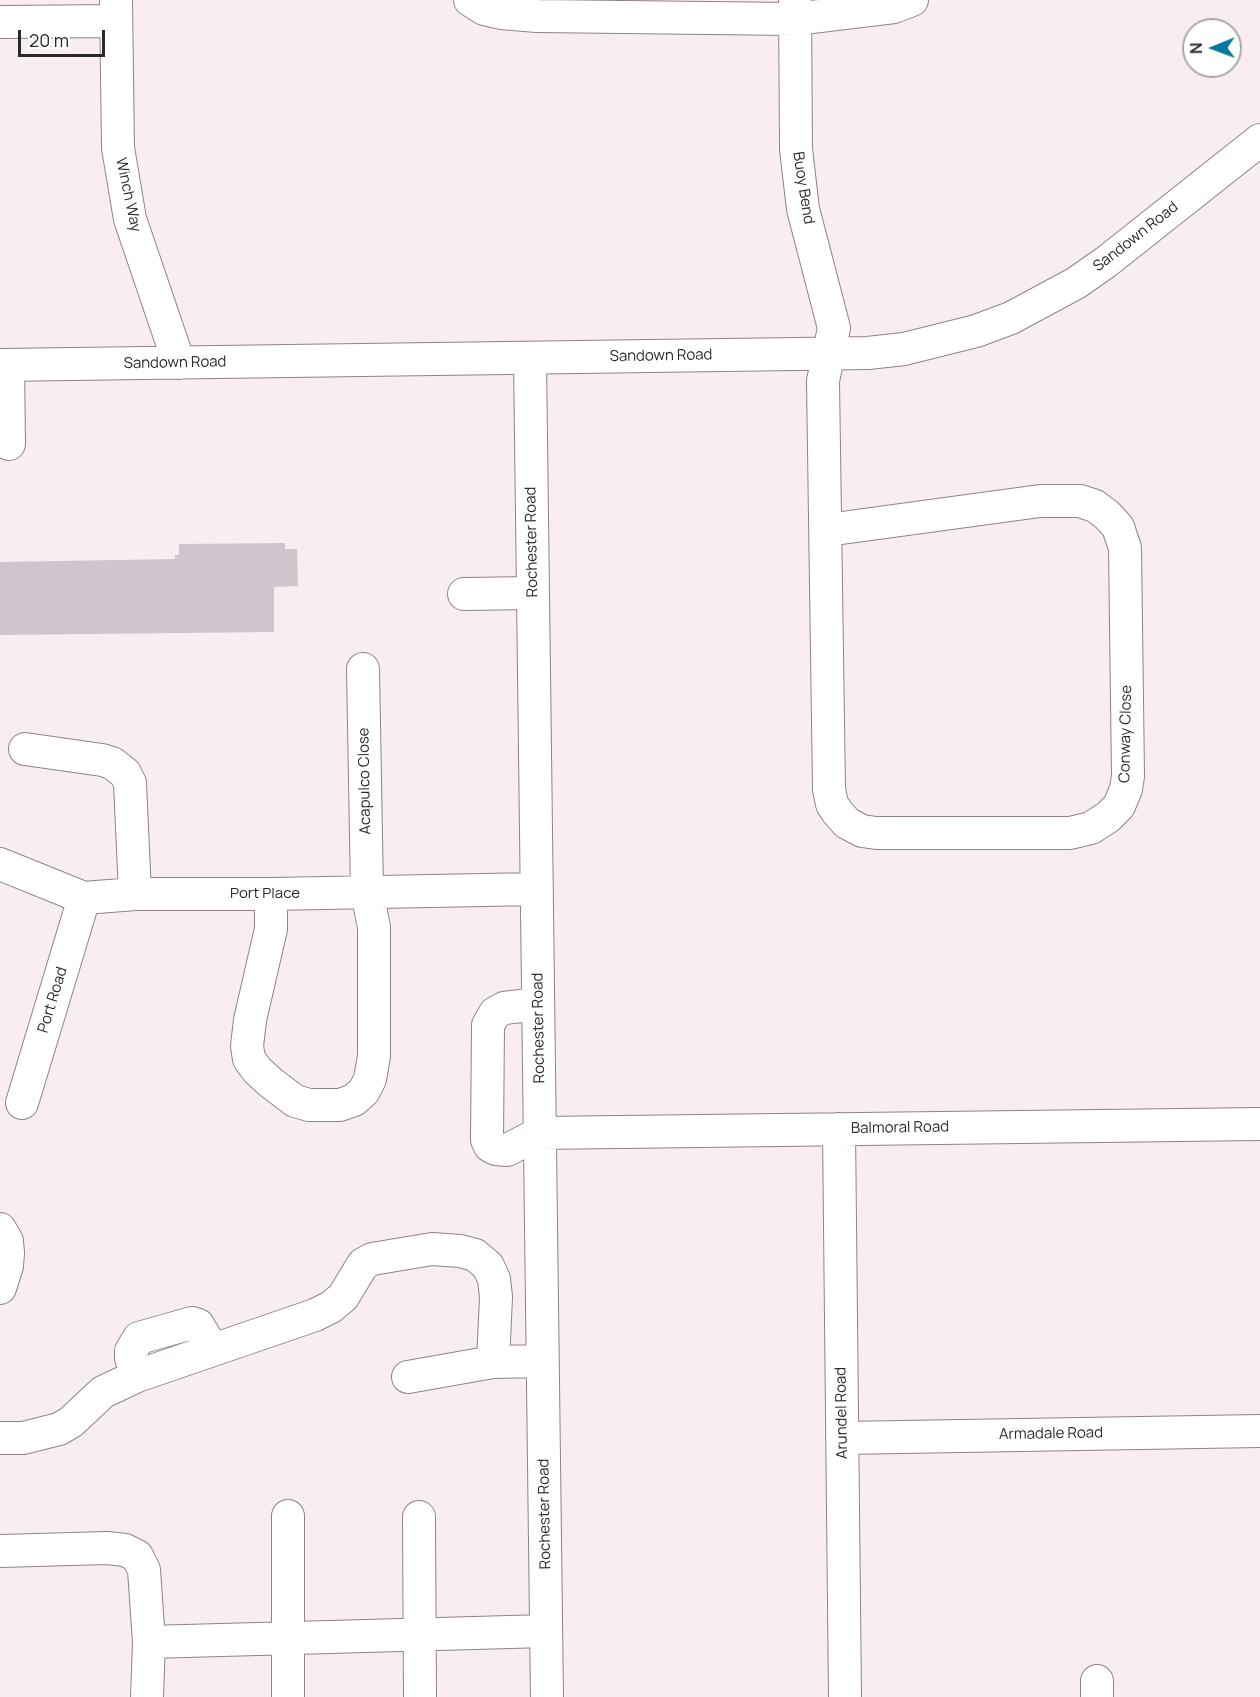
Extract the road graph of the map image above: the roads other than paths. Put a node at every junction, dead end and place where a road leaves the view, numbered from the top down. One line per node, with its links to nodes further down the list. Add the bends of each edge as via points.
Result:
1 (470, 0): 4 (street, via 484,9 537,16)
2 (912, 0): 4 (street, via 894,7)
3 (116, 10): 5 (street, Winch Way); 9 (street, Winch Way, via 118,148 130,219)
4 (795, 10): 7 (street, Buoy Bend, via 796,150 803,209 834,328)
5 (0, 22)
6 (1260, 140): 7 (street, Sandown Road, via 1106,262 1044,302 1011,318 941,341 877,352)
7 (829, 354): 8 (street, Sandown Road); 12 (street, Conway Close, via 823,381)
8 (530, 358): 9 (street, Sandown Road); 13 (street, Rochester Road)
9 (179, 363): 10 (street, Sandown Road)
10 (4, 365): 11 (street)
11 (9, 444)
12 (827, 530): 12 (street, Conway Close, via 829,789 832,804 847,823 876,833 1070,833 1091,828 1119,806 1128,776 1125,548 1118,527 1107,515 1080,501 1040,501)
13 (533, 593): 14 (street); 18 (street, Rochester Road)
14 (464, 594)
15 (363, 669): 19 (street, Acapulco Close)
16 (25, 749): 20 (street, via 102,760 125,773 130,783)
17 (0, 864): 22 (street, Port Place)
18 (537, 890): 19 (street, Port Place); 23 (street, Rochester Road)
19 (367, 892): 21 (street, Port Place); 21 (street, Acapulco Close, via 374,927 374,1056 364,1091 340,1105 296,1101 257,1071 249,1059 250,1020 271,929)
20 (135, 894): 21 (street, Port Place); 22 (street, Port Place)
21 (271, 894)
22 (84, 898): 24 (street, Port Road)
23 (538, 1004): 27 (street, Rochester Road); 27 (street, via 504,1008 489,1021 487,1140 493,1148 507,1150)
24 (22, 1103)
25 (1260, 1124): 26 (street, Balmoral Road)
26 (839, 1129): 27 (street, Balmoral Road); 35 (street, Arundel Road)
27 (540, 1133): 30 (street, Rochester Road)
28 (0, 1229): 29 (street, via 8,1253)
29 (0, 1288)
30 (543, 1361): 31 (street); 39 (street, Rochester Road)
31 (493, 1362): 32 (street); 34 (street, via 496,1297 488,1266 475,1255 432,1249 372,1259 363,1264 343,1298 331,1307 213,1350 198,1325 192,1323 139,1338 131,1351 137,1376 103,1392 59,1430 23,1438)
32 (408, 1377)
33 (1260, 1431): 35 (street, Armadale Road)
34 (0, 1438)
35 (842, 1438): 47 (street, Arundel Road)
36 (288, 1516): 41 (street)
37 (418, 1518): 40 (street)
38 (0, 1551): 42 (street, via 107,1548 137,1556 144,1570)
39 (546, 1631): 40 (street); 46 (street, Rochester Road)
40 (420, 1635): 41 (street); 45 (street)
41 (287, 1639): 42 (street); 44 (street)
42 (149, 1642): 43 (street)
43 (147, 1697)
44 (288, 1697)
45 (420, 1697)
46 (547, 1697)
47 (845, 1697)

